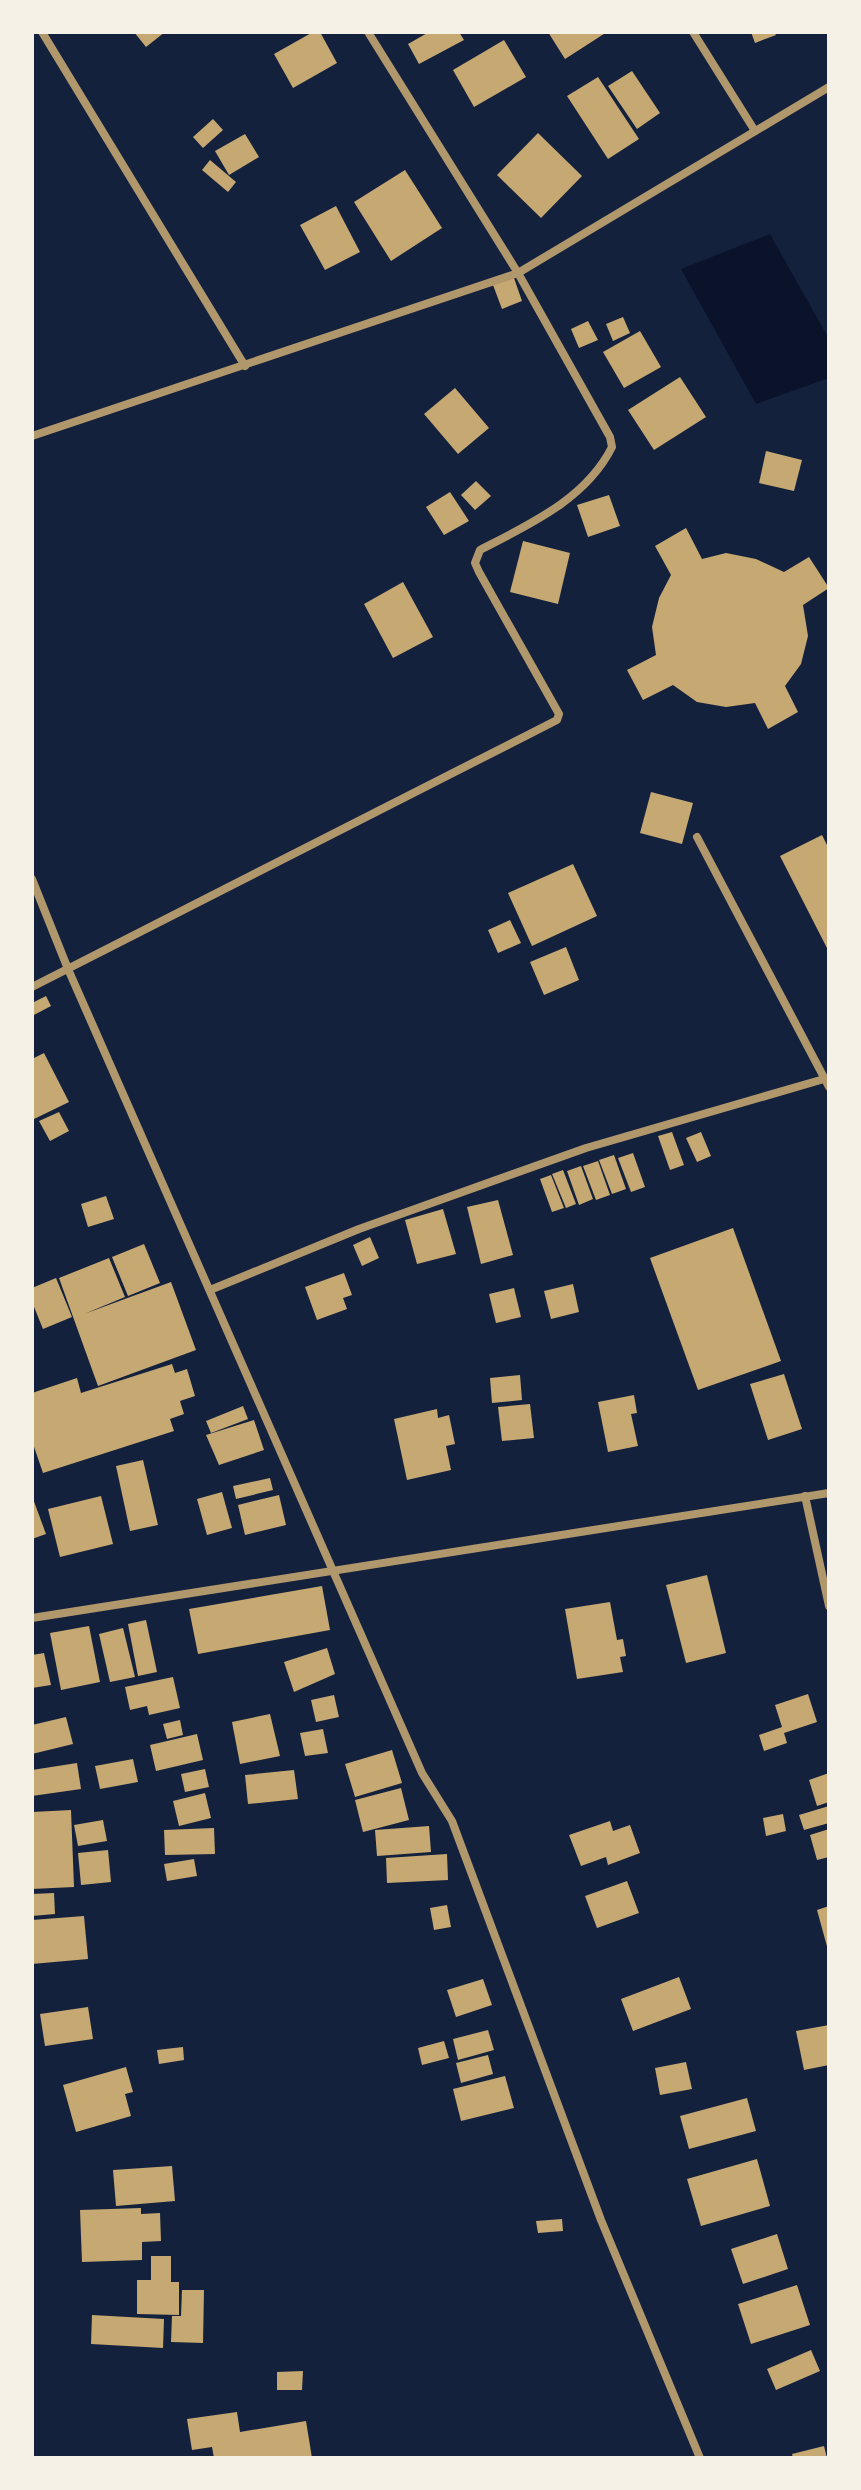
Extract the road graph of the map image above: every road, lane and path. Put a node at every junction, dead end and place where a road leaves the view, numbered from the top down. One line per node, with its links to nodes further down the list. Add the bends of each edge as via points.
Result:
1 (42, 32): 7 (street)
2 (368, 32): 6 (street)
3 (693, 32): 5 (street)
4 (829, 87): 5 (street)
5 (755, 131): 6 (street)
6 (518, 273): 7 (street); 11 (street, via 612,447 589,482 543,517 480,550 476,558 559,714 557,720)
7 (245, 366): 8 (street)
8 (32, 436)
9 (697, 837): 13 (street)
10 (32, 879): 11 (street)
11 (68, 969): 12 (street); 14 (street)
12 (32, 987)
13 (827, 1083): 14 (street, via 586,1148 359,1229)
14 (210, 1290): 17 (street)
15 (829, 1493): 16 (street)
16 (805, 1496): 17 (street); 18 (street)
17 (334, 1570): 19 (street); 20 (street, via 422,1773 452,1821 601,2220)
18 (829, 1606)
19 (32, 1618)
20 (700, 2458)

